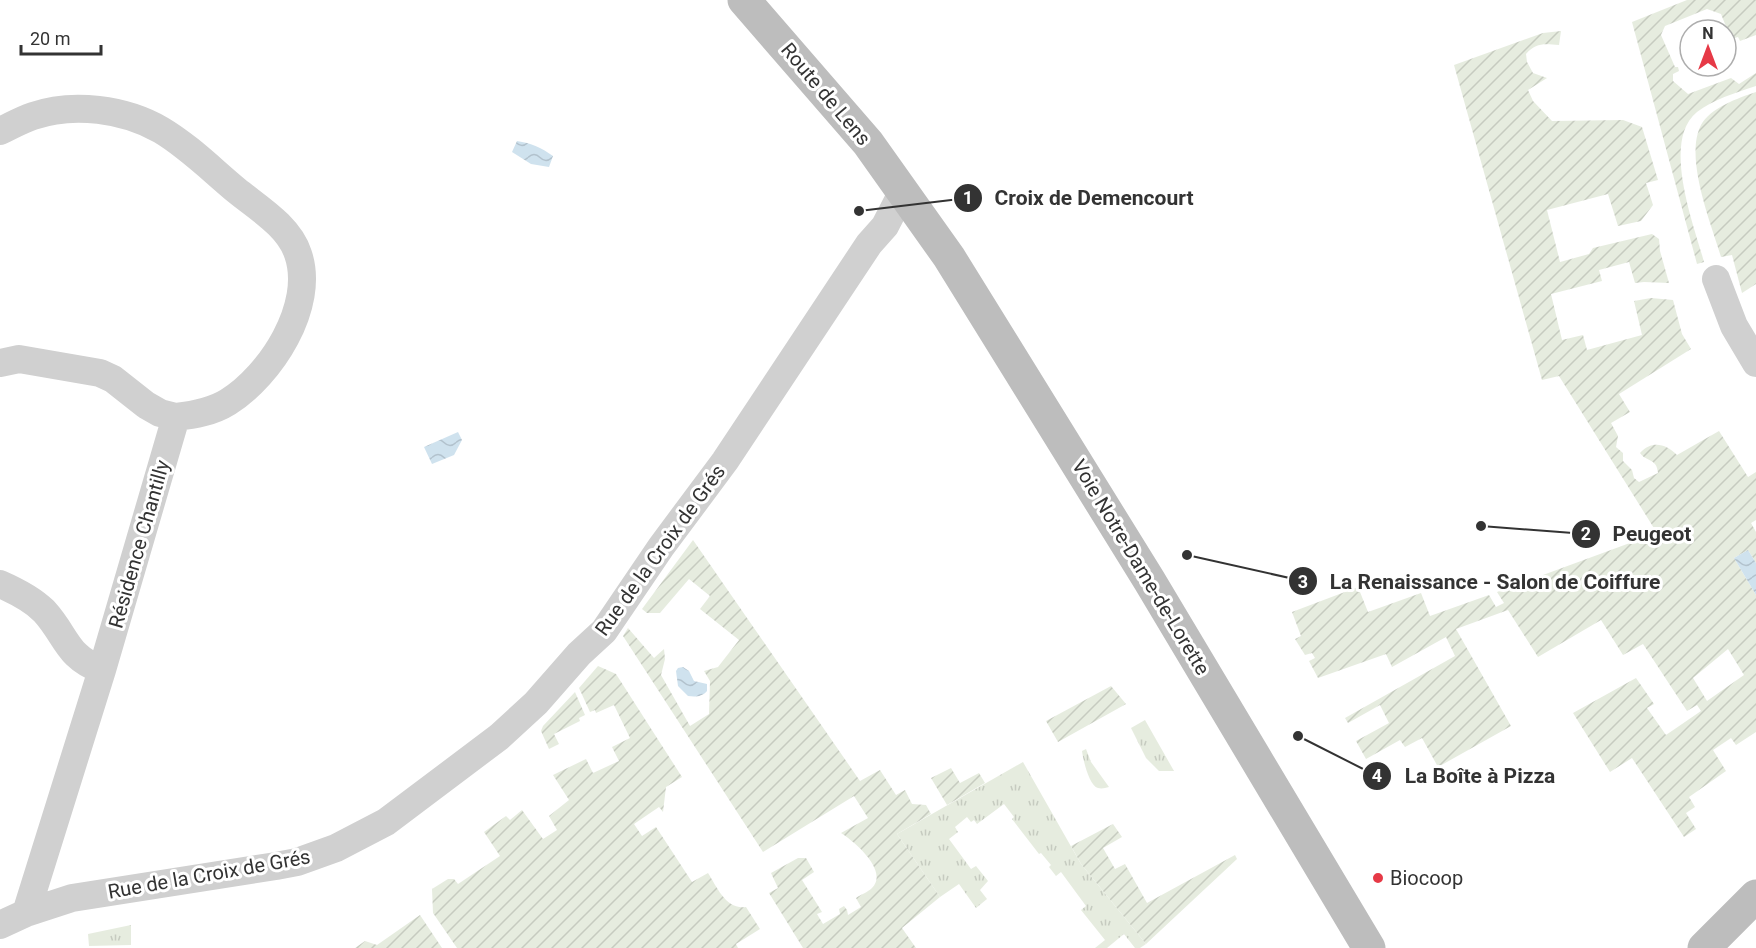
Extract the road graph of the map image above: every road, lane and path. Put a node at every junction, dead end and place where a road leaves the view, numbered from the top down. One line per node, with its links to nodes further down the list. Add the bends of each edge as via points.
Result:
1 (744, 0): 3 (main road, Route de Lens, via 868,143)
2 (0, 131): 7 (street, via 48,112 89,110 136,119 175,140 284,230 293,243 299,256 301,291 290,327 269,364 226,403 208,412)
3 (902, 193): 11 (street, Rue de la Croix de Grés, via 885,226 604,631 499,737 386,822 336,848 297,862 72,898); 13 (main road, Voie Notre-Dame-de-Lorette, via 949,257 1019,369)
4 (1716, 279): 6 (street, via 1734,326)
5 (0, 363): 7 (street, via 19,359 100,373 146,405)
6 (1756, 363)
7 (176, 417): 9 (street, Résidence Chantilly)
8 (0, 584): 9 (street, via 37,606 78,658)
9 (102, 670): 11 (street, Résidence Chantilly)
10 (1756, 896): 14 (main road)
11 (26, 913): 12 (street, Rue de la Croix de Grés)
12 (0, 925)
13 (1369, 948)
14 (1704, 948)

